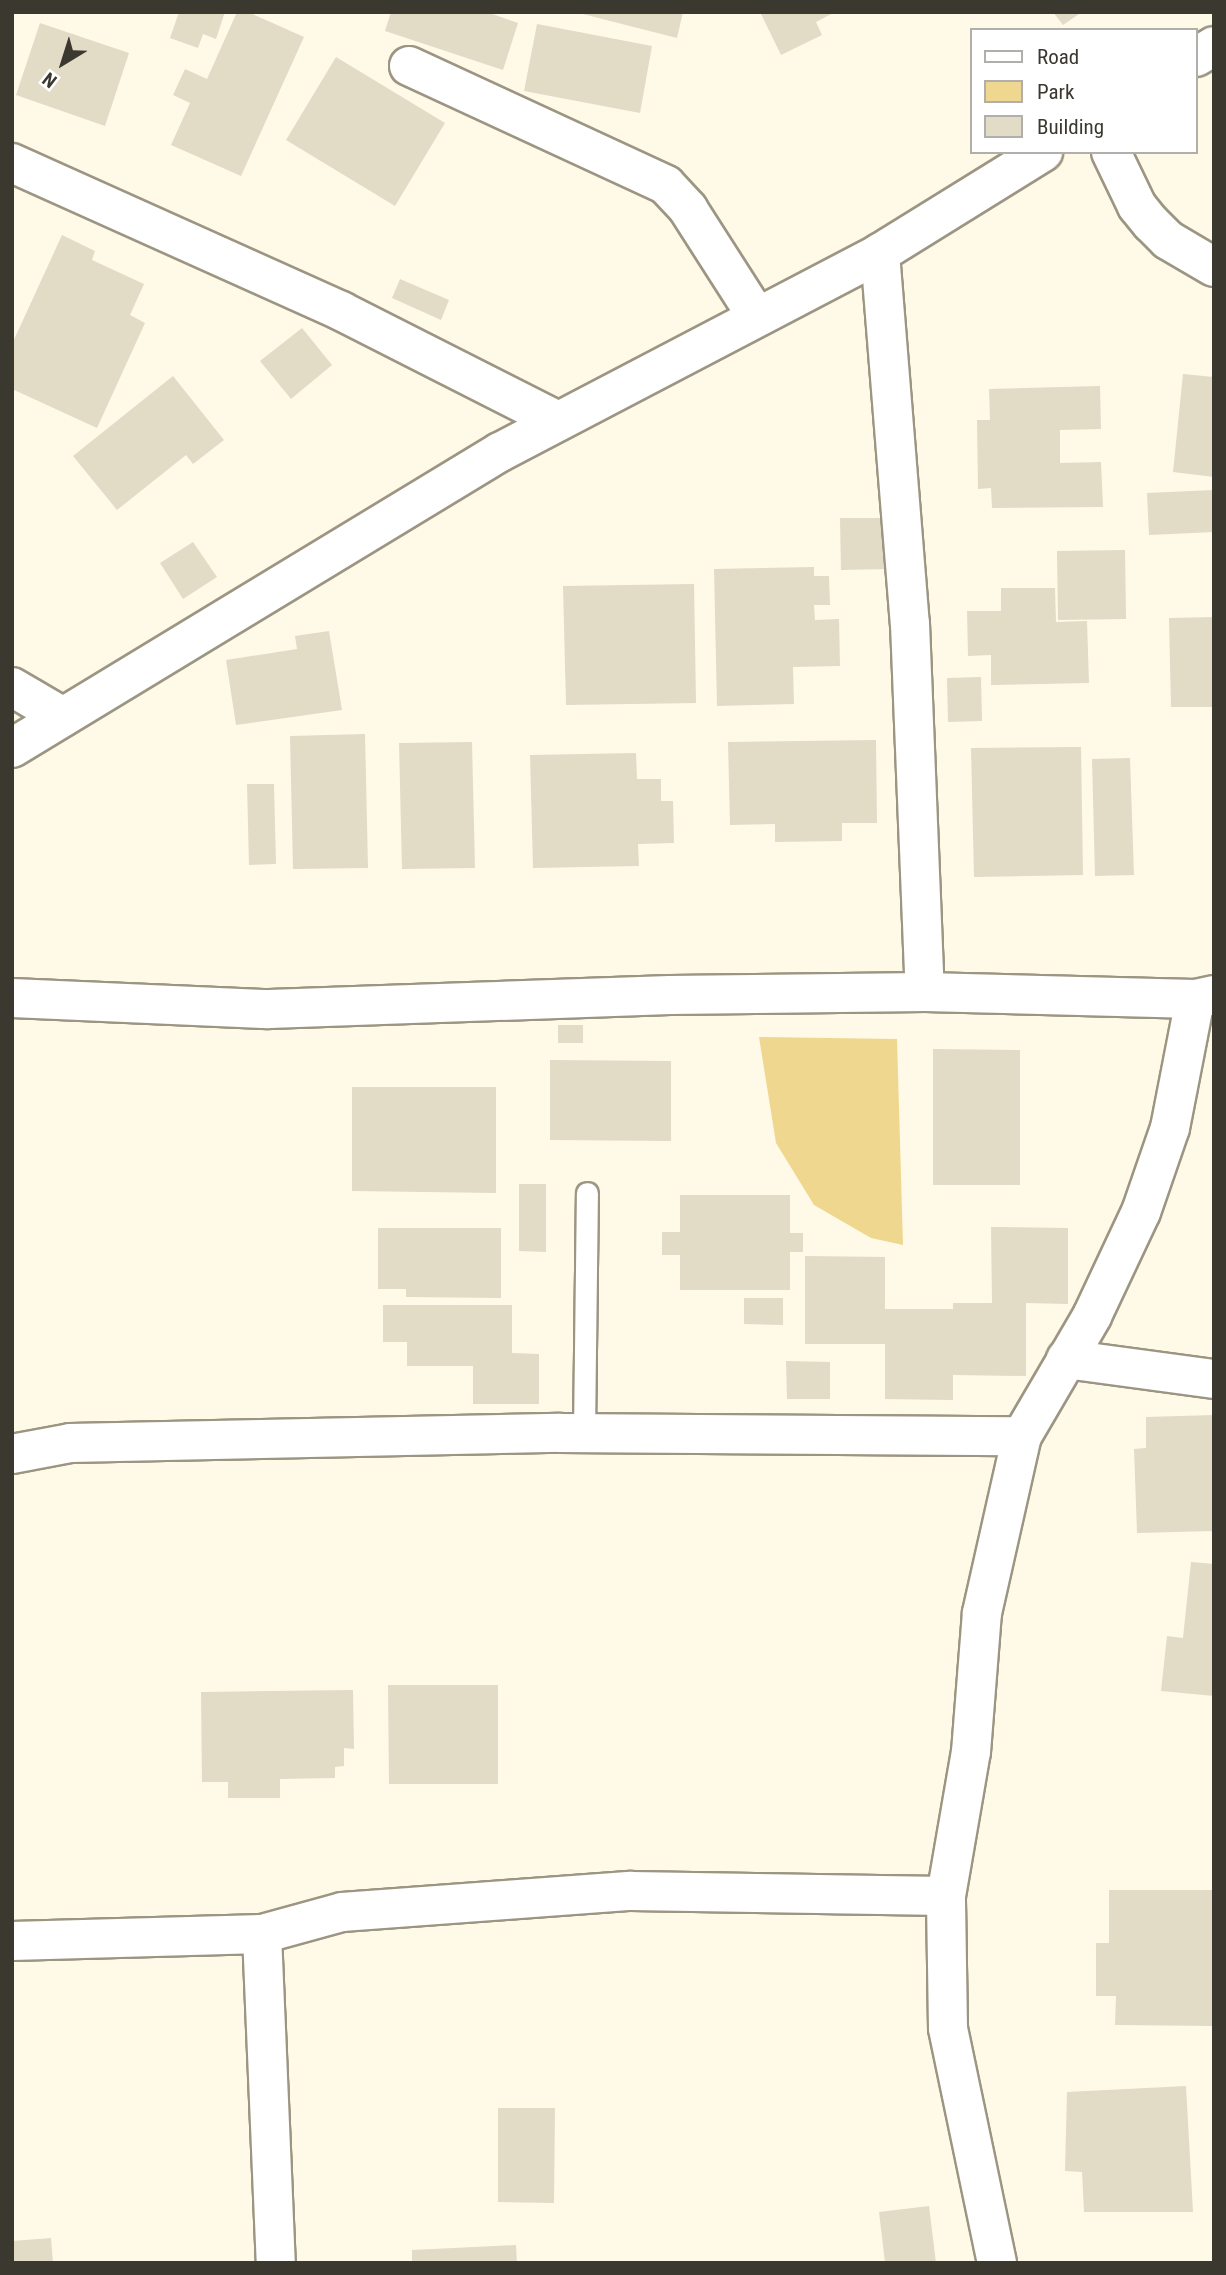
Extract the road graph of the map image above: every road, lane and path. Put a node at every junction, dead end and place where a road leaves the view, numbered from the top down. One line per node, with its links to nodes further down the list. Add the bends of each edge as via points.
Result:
1 (1214, 46): 2 (street)
2 (1198, 56)
3 (409, 66): 9 (street, via 666,185 688,209)
4 (1040, 154): 7 (street)
5 (1112, 154): 8 (street, via 1137,206 1151,223 1168,240)
6 (12, 163): 10 (street, via 341,311)
7 (880, 253): 9 (street); 14 (street, via 910,624)
8 (1214, 267)
9 (757, 317): 10 (street)
10 (558, 421): 12 (street)
11 (12, 687): 12 (street)
12 (63, 717): 13 (street)
13 (12, 748)
14 (925, 992): 15 (street); 16 (street, via 670,995 269,1009)
15 (1204, 997): 18 (street, via 1170,1128 1141,1212)
16 (12, 998)
17 (587, 1193): 20 (lane)
18 (1066, 1359): 19 (street); 21 (street)
19 (1214, 1379)
20 (584, 1433): 21 (street); 22 (street, via 69,1443)
21 (1022, 1436): 23 (street, via 982,1613 971,1752)
22 (12, 1454)
23 (946, 1896): 24 (street, via 631,1891 342,1912); 27 (street, via 948,2028)
24 (262, 1934): 25 (street); 26 (street)
25 (12, 1941)
26 (276, 2263)
27 (997, 2263)

